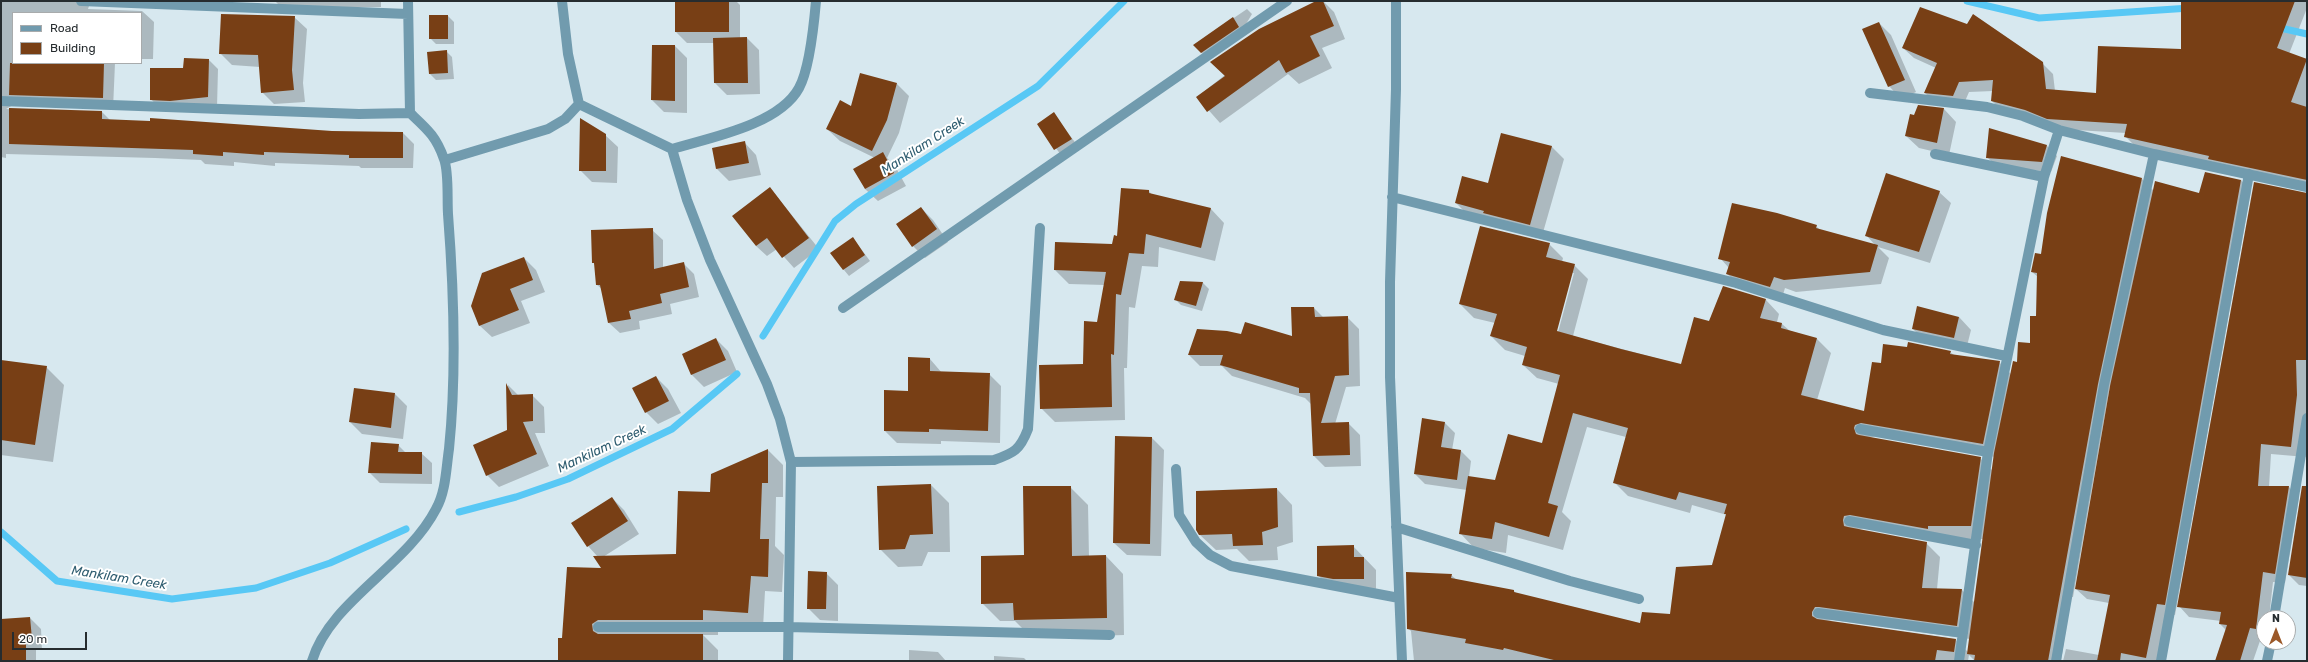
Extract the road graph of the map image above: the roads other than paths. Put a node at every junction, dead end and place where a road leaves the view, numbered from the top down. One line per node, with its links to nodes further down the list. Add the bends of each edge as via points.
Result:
1 (81, 1): 7 (street)
2 (408, 1): 7 (street)
3 (562, 1): 10 (street, via 568,54)
4 (816, 1): 13 (street, via 804,74 799,88 787,105 762,119)
5 (1287, 1): 22 (street)
6 (1396, 1): 20 (street)
7 (408, 14): 11 (street)
8 (1870, 93): 12 (street, via 1987,107 2029,118)
9 (1, 100): 11 (street, via 359,114)
10 (579, 104): 13 (street); 16 (street, via 565,119 548,129)
11 (410, 113): 16 (street, via 433,134)
12 (2059, 130): 15 (street); 18 (street)
13 (672, 149): 27 (street, via 687,200 710,260 767,384)
14 (1935, 154): 18 (street)
15 (2154, 154): 17 (street); 45 (street, via 2104,385)
16 (445, 160): 41 (street, via 453,327 452,411 444,486 437,508 415,541 332,621 316,647)
17 (2249, 174): 19 (street); 46 (street)
18 (2044, 177): 23 (street)
19 (2307, 187)
20 (1392, 198): 23 (street, via 1736,283 1883,330); 30 (street, via 1390,377)
21 (1040, 228): 27 (street, via 1028,429 1022,444 1011,454 994,460)
22 (843, 308)
23 (2006, 356): 26 (street)
24 (2307, 418): 34 (street)
25 (1860, 428): 26 (street)
26 (1988, 452): 31 (street)
27 (791, 462): 37 (street)
28 (1176, 469): 32 (street, via 1179,515 1196,542 1210,555 1231,566)
29 (1849, 521): 31 (street)
30 (1396, 527): 32 (street); 33 (street, via 1570,581)
31 (1976, 546): 38 (street)
32 (1399, 598): 43 (street)
33 (1639, 599)
34 (2275, 610)
35 (1818, 613): 38 (street)
36 (598, 627): 37 (street)
37 (788, 627): 39 (street); 42 (street)
38 (1964, 633): 44 (street)
39 (1110, 635)
40 (2270, 650): 47 (street)
41 (312, 661)
42 (788, 661)
43 (1402, 661)
44 (1959, 661)
45 (2056, 661)
46 (2161, 661)
47 (2268, 661)

